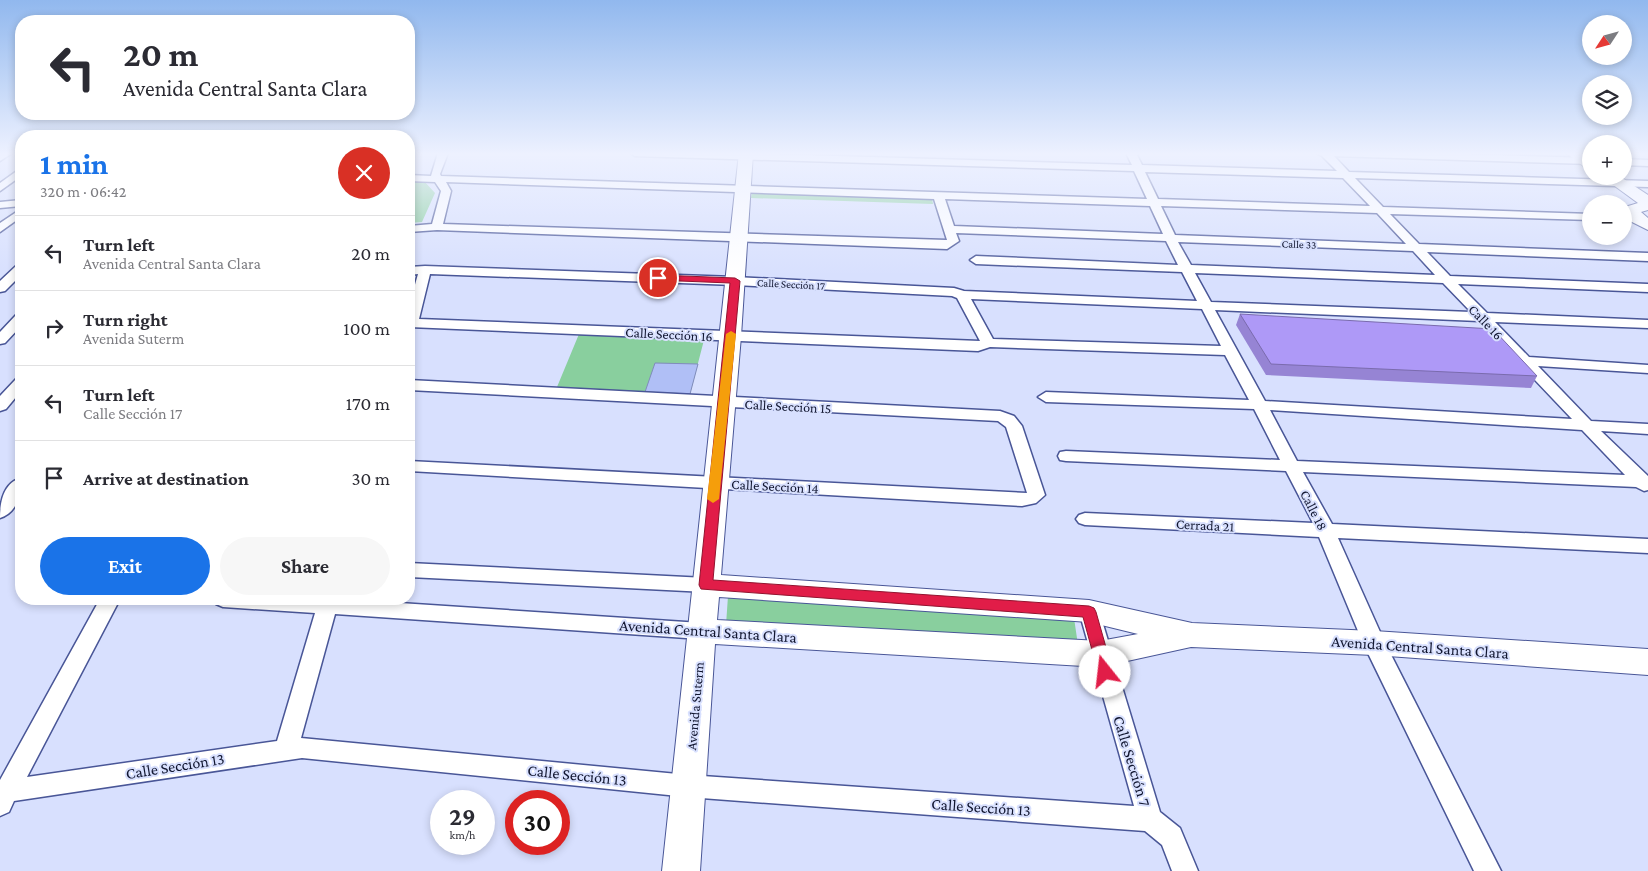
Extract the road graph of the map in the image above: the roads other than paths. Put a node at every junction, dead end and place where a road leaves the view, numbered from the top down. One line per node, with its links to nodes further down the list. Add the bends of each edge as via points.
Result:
1 (445, 194): 17 (street)
2 (707, 194): 4 (street)
3 (735, 194): 4 (street)
4 (742, 194): 8 (street); 21 (street, Avenida Suterm)
5 (1148, 194): 9 (street, Calle 18)
6 (1364, 194): 13 (street, Calle 16)
7 (1633, 194): 11 (street)
8 (941, 201): 9 (street); 19 (street)
9 (1152, 202): 13 (street); 22 (street, Calle 18)
10 (15, 204): 12 (street)
11 (1648, 204): 16 (street, via 1631,210)
12 (0, 205)
13 (1377, 208): 14 (street); 23 (street, Calle 16)
14 (1582, 216)
15 (15, 217): 20 (street)
16 (1636, 220)
17 (437, 227): 18 (street); 21 (street)
18 (415, 229)
19 (949, 229): 21 (street, via 951,244); 22 (street, Calle 33)
20 (0, 230)
21 (739, 238): 30 (street, Avenida Suterm)
22 (1171, 239): 23 (street, Calle 33); 27 (street, Calle 18)
23 (1416, 249): 24 (street, Calle 33); 31 (street, Calle 16)
24 (1648, 257)
25 (976, 260): 27 (street)
26 (425, 270): 28 (street, Calle Sección 17); 30 (street, Calle Sección 17); 35 (street)
27 (1187, 270): 31 (street); 36 (street, Calle 18)
28 (415, 271)
29 (15, 275): 32 (street)
30 (735, 281): 34 (street, Calle Sección 17, via 954,292); 41 (street, Avenida Suterm)
31 (1446, 281): 33 (street); 37 (street, Calle 16)
32 (0, 288)
33 (1648, 288)
34 (962, 295): 36 (street, Calle Sección 17); 43 (street)
35 (415, 305)
36 (1205, 305): 37 (street, Calle Sección 17); 44 (street, Calle 18)
37 (1482, 318): 40 (street, Calle Sección 17); 45 (street, Calle 16)
38 (415, 322): 41 (street, Calle Sección 16)
39 (15, 324): 42 (street)
40 (1648, 324)
41 (731, 336): 43 (street, Calle Sección 16, via 978,347); 50 (street, Avenida Suterm)
42 (0, 340)
43 (988, 343): 44 (street, Calle Sección 16)
44 (1232, 351): 51 (street, Calle 18)
45 (1524, 361): 46 (street); 53 (street, Calle 16)
46 (1648, 369)
47 (415, 385): 50 (street, Calle Sección 15)
48 (15, 389): 52 (street)
49 (1046, 396): 51 (street)
50 (724, 403): 55 (street, Calle Sección 15, via 1000,416 1014,426); 59 (street, Avenida Suterm)
51 (1258, 405): 53 (street); 57 (street, Calle 18)
52 (0, 406)
53 (1586, 426): 54 (street); 60 (street, Calle 16)
54 (1648, 429)
55 (1023, 454): 59 (street, Calle Sección 14, via 1036,491 1030,499)
56 (1066, 456): 57 (street)
57 (1292, 465): 60 (street); 64 (street, Calle 18)
58 (415, 466): 59 (street, Calle Sección 14)
59 (714, 483): 67 (street, Avenida Suterm)
60 (1645, 485)
61 (15, 493): 62 (street)
62 (0, 512)
63 (1085, 519): 64 (street, Cerrada 21)
64 (1326, 532): 65 (street, Cerrada 21); 74 (street, Calle 18)
65 (1648, 546)
66 (415, 570): 67 (street, Avenida Central Santa Clara)
67 (706, 585): 71 (street, Avenida Central Santa Clara); 72 (street, Avenida Suterm)
68 (107, 605): 79 (street)
69 (327, 605): 77 (street)
70 (367, 605): 72 (street, Avenida Central Santa Clara)
71 (1089, 612): 73 (street, Avenida Central Santa Clara); 75 (street, Calle Sección 7)
72 (701, 631): 75 (street, Avenida Central Santa Clara); 78 (street, Avenida Suterm)
73 (1192, 635): 74 (street, Avenida Central Santa Clara); 75 (street, Avenida Central Santa Clara)
74 (1374, 643): 76 (street, Avenida Central Santa Clara); 83 (street, Calle 18)
75 (1100, 654): 80 (street, Calle Sección 7)
76 (1648, 662)
77 (286, 749): 78 (street, Calle Sección 13); 79 (street, Calle Sección 13)
78 (688, 786): 80 (street, Calle Sección 13); 81 (street, Avenida Suterm)
79 (4, 797)
80 (1150, 820): 82 (street, Calle Sección 7, via 1171,837)
81 (681, 871)
82 (1186, 871)
83 (1488, 871)

